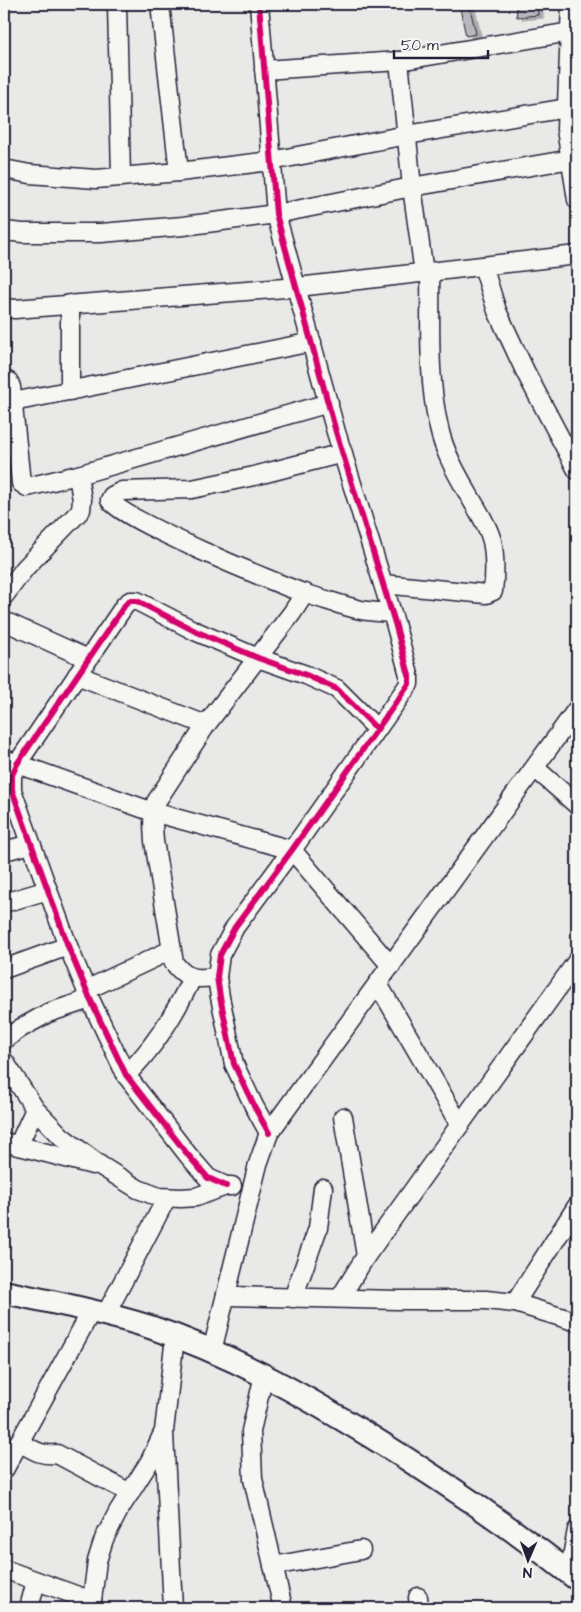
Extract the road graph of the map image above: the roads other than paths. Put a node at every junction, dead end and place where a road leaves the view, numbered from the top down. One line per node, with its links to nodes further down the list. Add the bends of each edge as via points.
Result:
1 (117, 4): 14 (street)
2 (160, 4): 13 (street)
3 (260, 4): 7 (street)
4 (573, 9): 5 (street)
5 (570, 32): 6 (street); 8 (street)
6 (399, 61): 7 (street); 9 (street)
7 (264, 70): 11 (street)
8 (567, 108): 9 (street); 10 (street, via 566,129)
9 (407, 135): 11 (street); 15 (street)
10 (574, 159): 15 (street); 16 (street)
11 (272, 160): 13 (street); 17 (street)
12 (18, 172): 14 (street, via 96,179)
13 (180, 172): 14 (street)
14 (121, 177)
15 (412, 187): 17 (street); 21 (street)
16 (577, 200)
17 (276, 214): 18 (street, via 101,233); 22 (street)
18 (12, 232)
19 (577, 255): 20 (street)
20 (483, 266): 21 (street); 31 (street, via 497,311 513,347)
21 (427, 272): 22 (street); 33 (street, via 434,404 439,429 492,542 495,580 493,590 486,594)
22 (298, 287): 23 (street); 25 (street)
23 (70, 304): 24 (street); 27 (street)
24 (9, 308)
25 (312, 342): 27 (street); 29 (street)
26 (4, 379): 28 (street, via 11,386)
27 (70, 391): 28 (street)
28 (13, 402): 32 (street, via 21,483 27,487)
29 (329, 403): 30 (street); 32 (street)
30 (343, 453): 33 (street); 34 (street, via 192,489 122,492 110,500 131,516)
31 (577, 470)
32 (80, 486): 35 (street, via 80,510 25,568)
33 (383, 584): 36 (street)
34 (304, 595): 36 (street); 38 (street)
35 (4, 596)
36 (393, 618): 43 (street, via 409,684)
37 (4, 621): 39 (street)
38 (258, 658): 39 (street, via 137,601 130,601); 42 (street); 43 (street, via 306,674 337,689)
39 (88, 659): 40 (street)
40 (77, 675): 42 (street); 44 (street)
41 (577, 709): 45 (street)
42 (206, 725): 48 (street, via 156,802)
43 (377, 729): 50 (street)
44 (10, 762): 46 (street, via 12,774); 48 (street)
45 (535, 768): 47 (street); 57 (street)
46 (7, 781): 49 (street)
47 (577, 804)
48 (153, 812): 50 (street); 55 (street, via 154,842)
49 (31, 844): 51 (street); 52 (street)
50 (292, 850): 57 (street); 59 (street, via 235,927 220,955)
51 (4, 851)
52 (48, 890): 53 (street); 54 (street)
53 (4, 903)
54 (68, 946): 58 (street); 62 (street)
55 (171, 950): 60 (street, via 174,963 182,974); 62 (street)
56 (577, 961): 68 (street)
57 (391, 966): 61 (street)
58 (4, 969)
59 (218, 977): 60 (street); 69 (street, via 234,1064)
60 (192, 978): 65 (street, via 177,1009 152,1047)
61 (378, 984): 68 (street); 69 (street)
62 (88, 994): 63 (street, via 48,1013); 65 (street)
63 (4, 1040)
64 (4, 1061): 66 (street)
65 (126, 1075): 72 (street, via 208,1178)
66 (35, 1109): 70 (street); 71 (street, via 62,1137)
67 (343, 1117): 77 (street)
68 (460, 1126): 77 (street)
69 (269, 1133): 73 (street)
70 (11, 1144): 71 (street)
71 (101, 1166): 75 (street, via 138,1189)
72 (226, 1186): 73 (street); 75 (street, via 196,1197)
73 (252, 1186): 79 (street)
74 (323, 1188): 80 (street, via 318,1228)
75 (166, 1199): 83 (street)
76 (577, 1206): 82 (street)
77 (366, 1256): 81 (street)
78 (4, 1292): 83 (main road)
79 (226, 1296): 80 (street); 86 (street)
80 (292, 1298): 81 (street)
81 (340, 1298): 82 (street)
82 (515, 1303): 84 (street)
83 (99, 1312): 85 (main road); 89 (street)
84 (577, 1322)
85 (175, 1337): 86 (main road); 88 (street)
86 (212, 1351): 87 (main road)
87 (264, 1375): 94 (street, via 251,1431 251,1458); 96 (main road, via 409,1460 485,1510)
88 (164, 1431): 91 (street); 100 (street)
89 (19, 1442): 90 (street); 91 (street, via 42,1454 57,1454)
90 (4, 1470)
91 (130, 1493): 98 (street, via 104,1539 97,1561)
92 (577, 1530): 96 (street)
93 (362, 1550): 94 (street)
94 (273, 1566): 101 (street)
95 (4, 1569): 97 (street)
96 (573, 1576)
97 (36, 1581): 98 (street); 99 (street)
98 (91, 1604)
99 (28, 1608)
100 (174, 1608)
101 (283, 1608)

